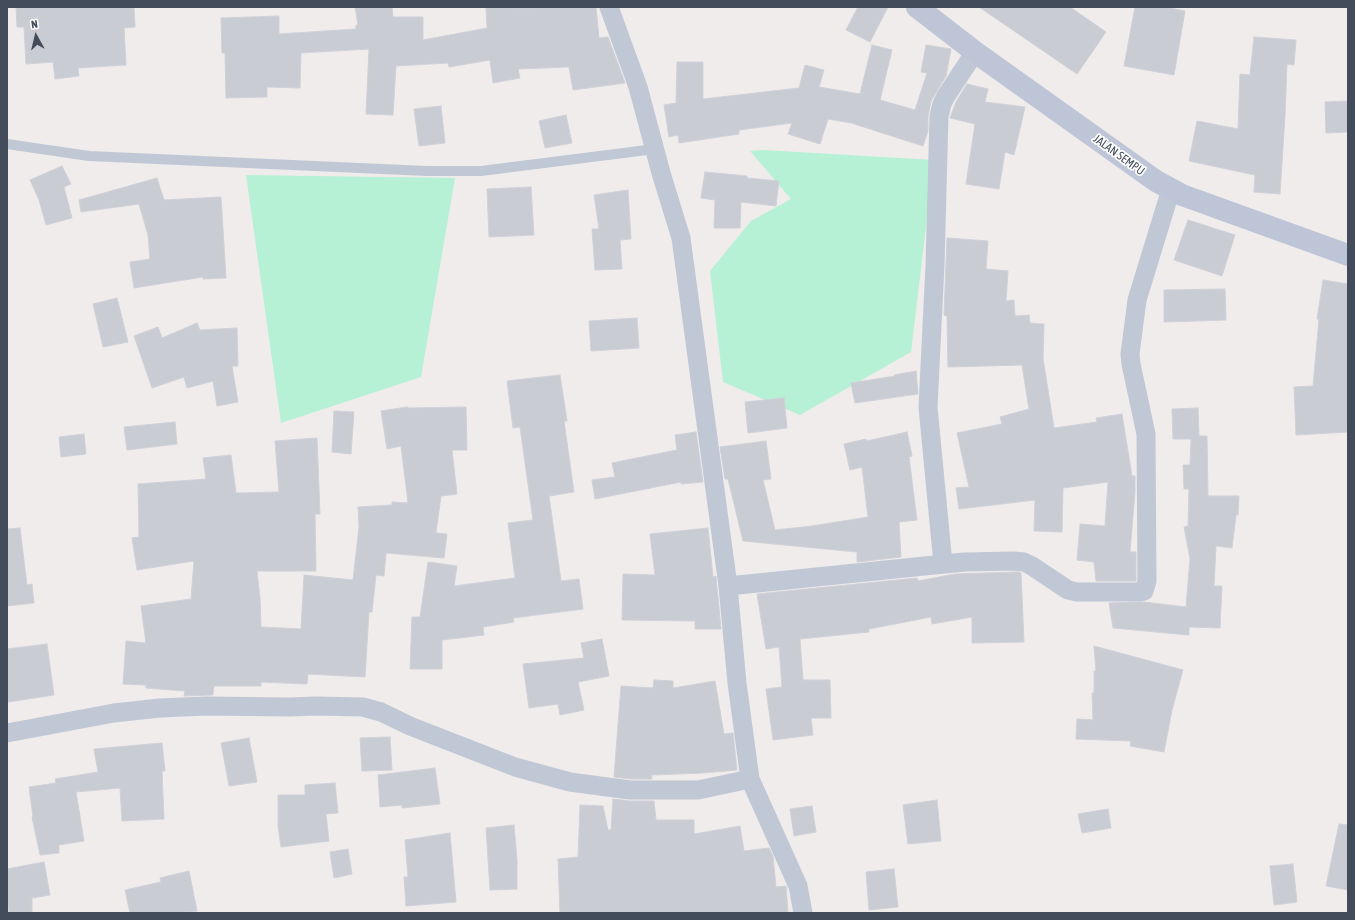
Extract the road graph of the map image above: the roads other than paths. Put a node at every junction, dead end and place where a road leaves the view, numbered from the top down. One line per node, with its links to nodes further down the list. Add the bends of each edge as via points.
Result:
1 (609, 7): 5 (street, via 638,87)
2 (917, 7): 3 (main road, JALAN SEMPU)
3 (975, 52): 6 (main road, JALAN SEMPU); 8 (street, via 946,96 939,116 928,406)
4 (7, 144): 5 (lane, via 89,156 427,171 481,171)
5 (655, 149): 9 (street, via 681,238)
6 (1171, 190): 7 (main road, JALAN SEMPU); 8 (street, via 1137,300 1130,354 1146,434 1144,591 1068,590 1024,562)
7 (1348, 254)
8 (944, 564): 9 (street)
9 (728, 586): 11 (street)
10 (7, 733): 11 (street, via 114,713 160,708 363,707 515,767 570,782 630,790 698,790)
11 (750, 780): 12 (street, via 798,886)
12 (803, 913)

